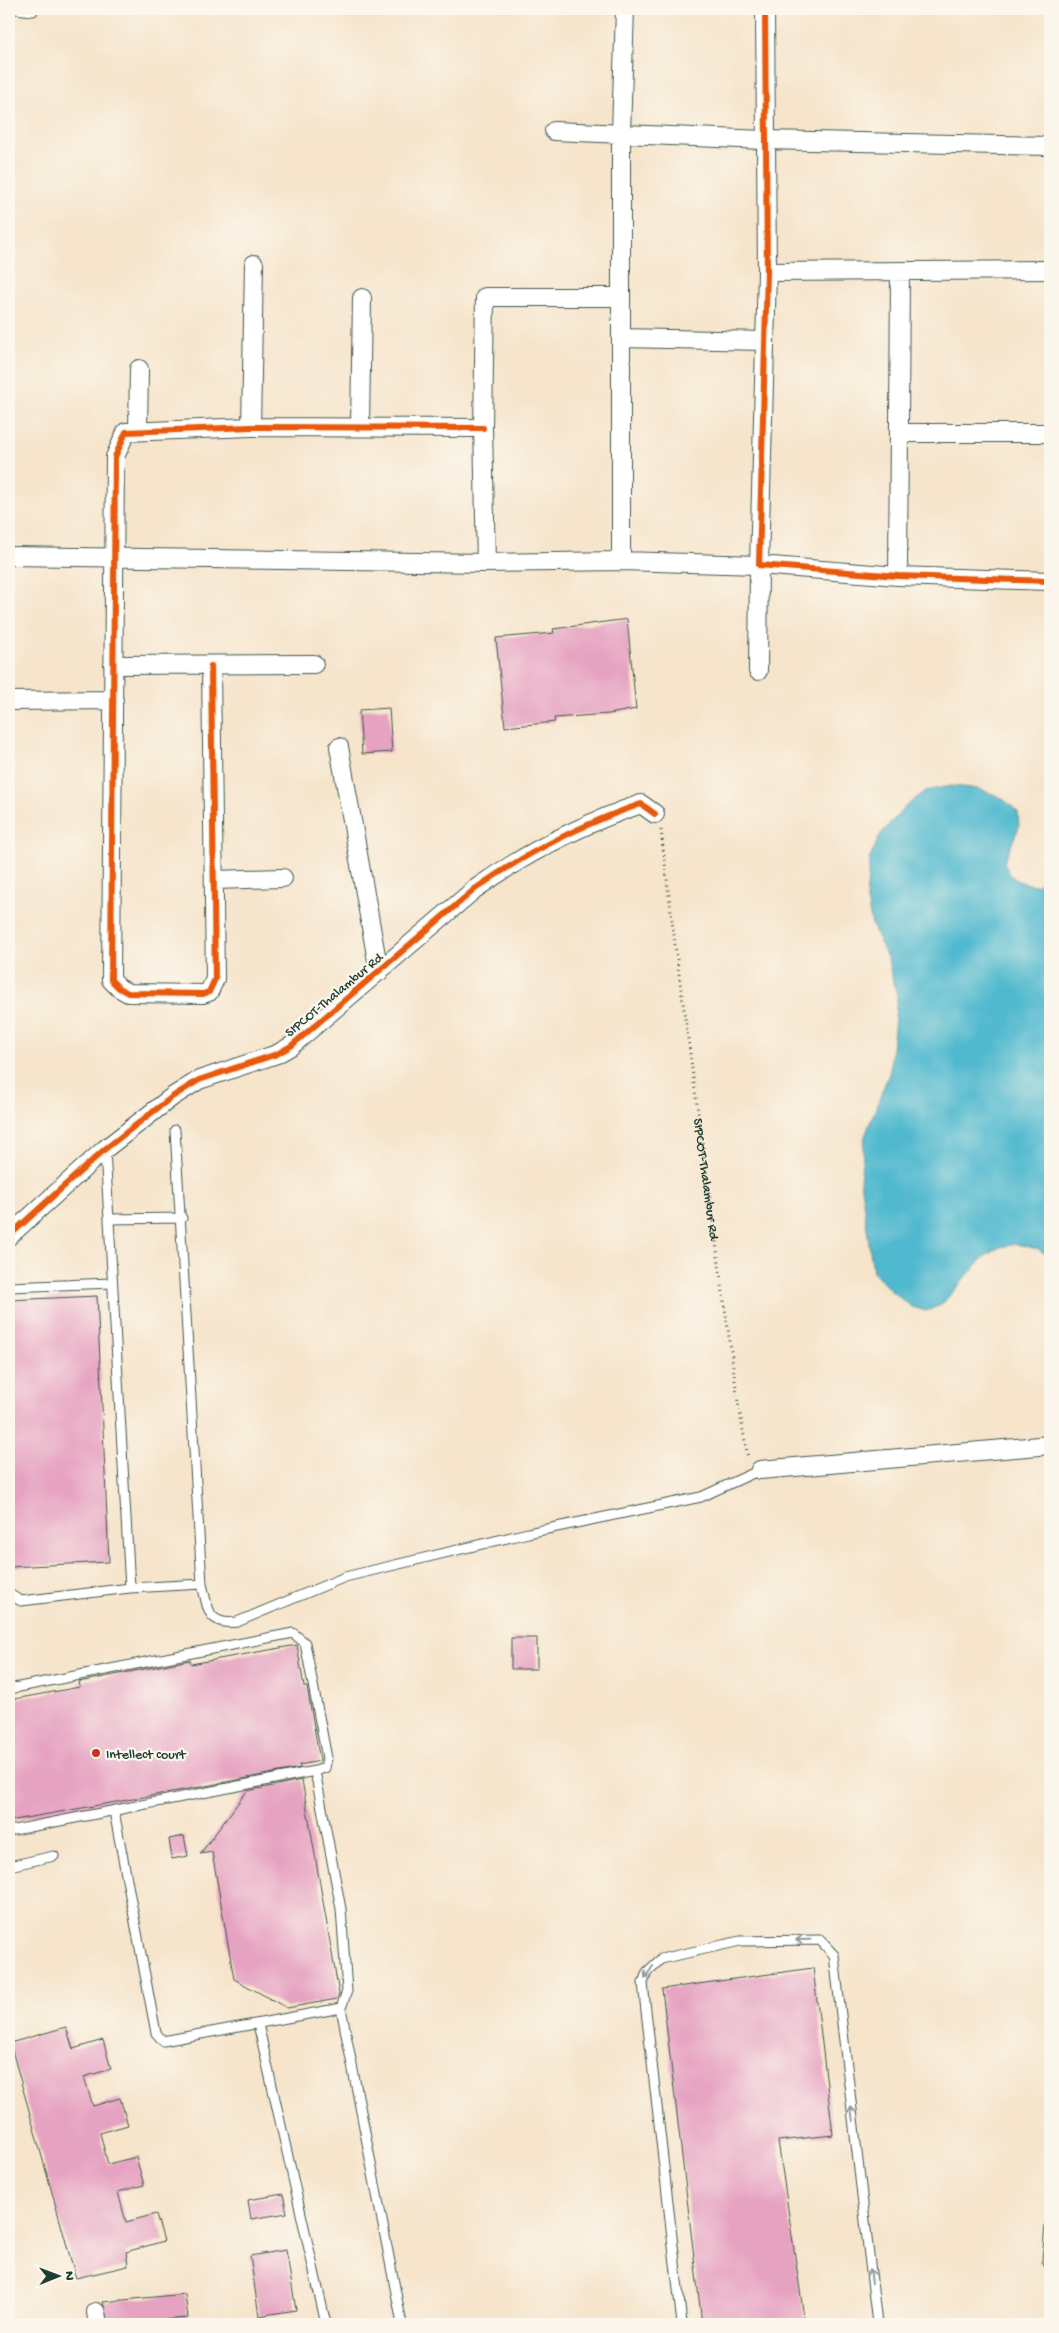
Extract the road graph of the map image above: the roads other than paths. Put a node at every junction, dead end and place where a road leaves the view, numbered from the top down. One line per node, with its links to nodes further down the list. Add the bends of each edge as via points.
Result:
1 (16, 9): 2 (lane, via 33,12)
2 (34, 9)
3 (625, 9): 6 (street)
4 (765, 9): 7 (street)
5 (554, 131): 6 (street)
6 (621, 132): 7 (street); 13 (street)
7 (764, 140): 8 (street); 12 (street)
8 (1050, 146)
9 (254, 264): 18 (street)
10 (1050, 270): 11 (street)
11 (900, 271): 12 (street); 22 (street)
12 (767, 272): 16 (street)
13 (621, 297): 15 (street); 20 (street, via 485,297)
14 (362, 298): 19 (street)
15 (621, 338): 16 (street); 26 (street)
16 (765, 341): 28 (street)
17 (139, 369): 21 (street)
18 (251, 427): 19 (street); 21 (street)
19 (360, 428): 20 (street)
20 (483, 428): 27 (street)
21 (138, 430): 25 (street, via 126,432 115,457)
22 (899, 433): 23 (street); 29 (street)
23 (1050, 433)
24 (9, 556): 25 (street)
25 (114, 559): 27 (street); 32 (street)
26 (621, 561): 27 (street); 28 (street)
27 (486, 564)
28 (760, 565): 29 (street); 34 (street)
29 (898, 576): 30 (street)
30 (1050, 581)
31 (314, 664): 33 (street)
32 (113, 665): 33 (street); 35 (street)
33 (211, 666): 40 (street)
34 (758, 671)
35 (114, 700): 36 (street); 40 (street, via 111,980 119,988 128,993 190,995 209,992 215,979)
36 (9, 701)
37 (339, 748): 41 (street)
38 (655, 814): 41 (street, SIPCOT-Thalambur Rd, via 640,804 616,812 506,868 476,889)
39 (283, 878): 40 (street)
40 (215, 880)
41 (379, 972): 43 (street, SIPCOT-Thalambur Rd, via 291,1046 277,1054 199,1080)
42 (174, 1130): 44 (lane)
43 (105, 1149): 45 (lane); 46 (street, SIPCOT-Thalambur Rd)
44 (182, 1218): 45 (lane); 51 (lane)
45 (109, 1219): 47 (lane)
46 (9, 1236)
47 (112, 1283): 48 (lane); 52 (lane)
48 (9, 1286)
49 (1050, 1445): 50 (street)
50 (760, 1470): 51 (lane, via 701,1497 528,1533 345,1577 237,1622 222,1624 216,1621 209,1612)
51 (202, 1584): 52 (lane)
52 (130, 1588): 53 (lane, via 21,1601)
53 (9, 1594)
54 (9, 1689): 55 (lane, via 293,1633 305,1643 327,1758 325,1768)
55 (315, 1771): 56 (lane); 60 (lane, via 341,1909 347,1991)
56 (114, 1810): 57 (lane); 61 (lane, via 156,2033 163,2041)
57 (9, 1831)
58 (54, 1856): 59 (lane)
59 (9, 1866)
60 (341, 2008): 61 (lane); 65 (lane)
61 (258, 2024): 64 (lane)
62 (1050, 2225): 63 (lane)
63 (1050, 2266)
64 (326, 2324)
65 (402, 2324)
66 (682, 2324): 67 (lane, one-way to 66, via 834,1955 820,1940 740,1941 661,1959 647,1972 643,1983)
67 (877, 2324)

